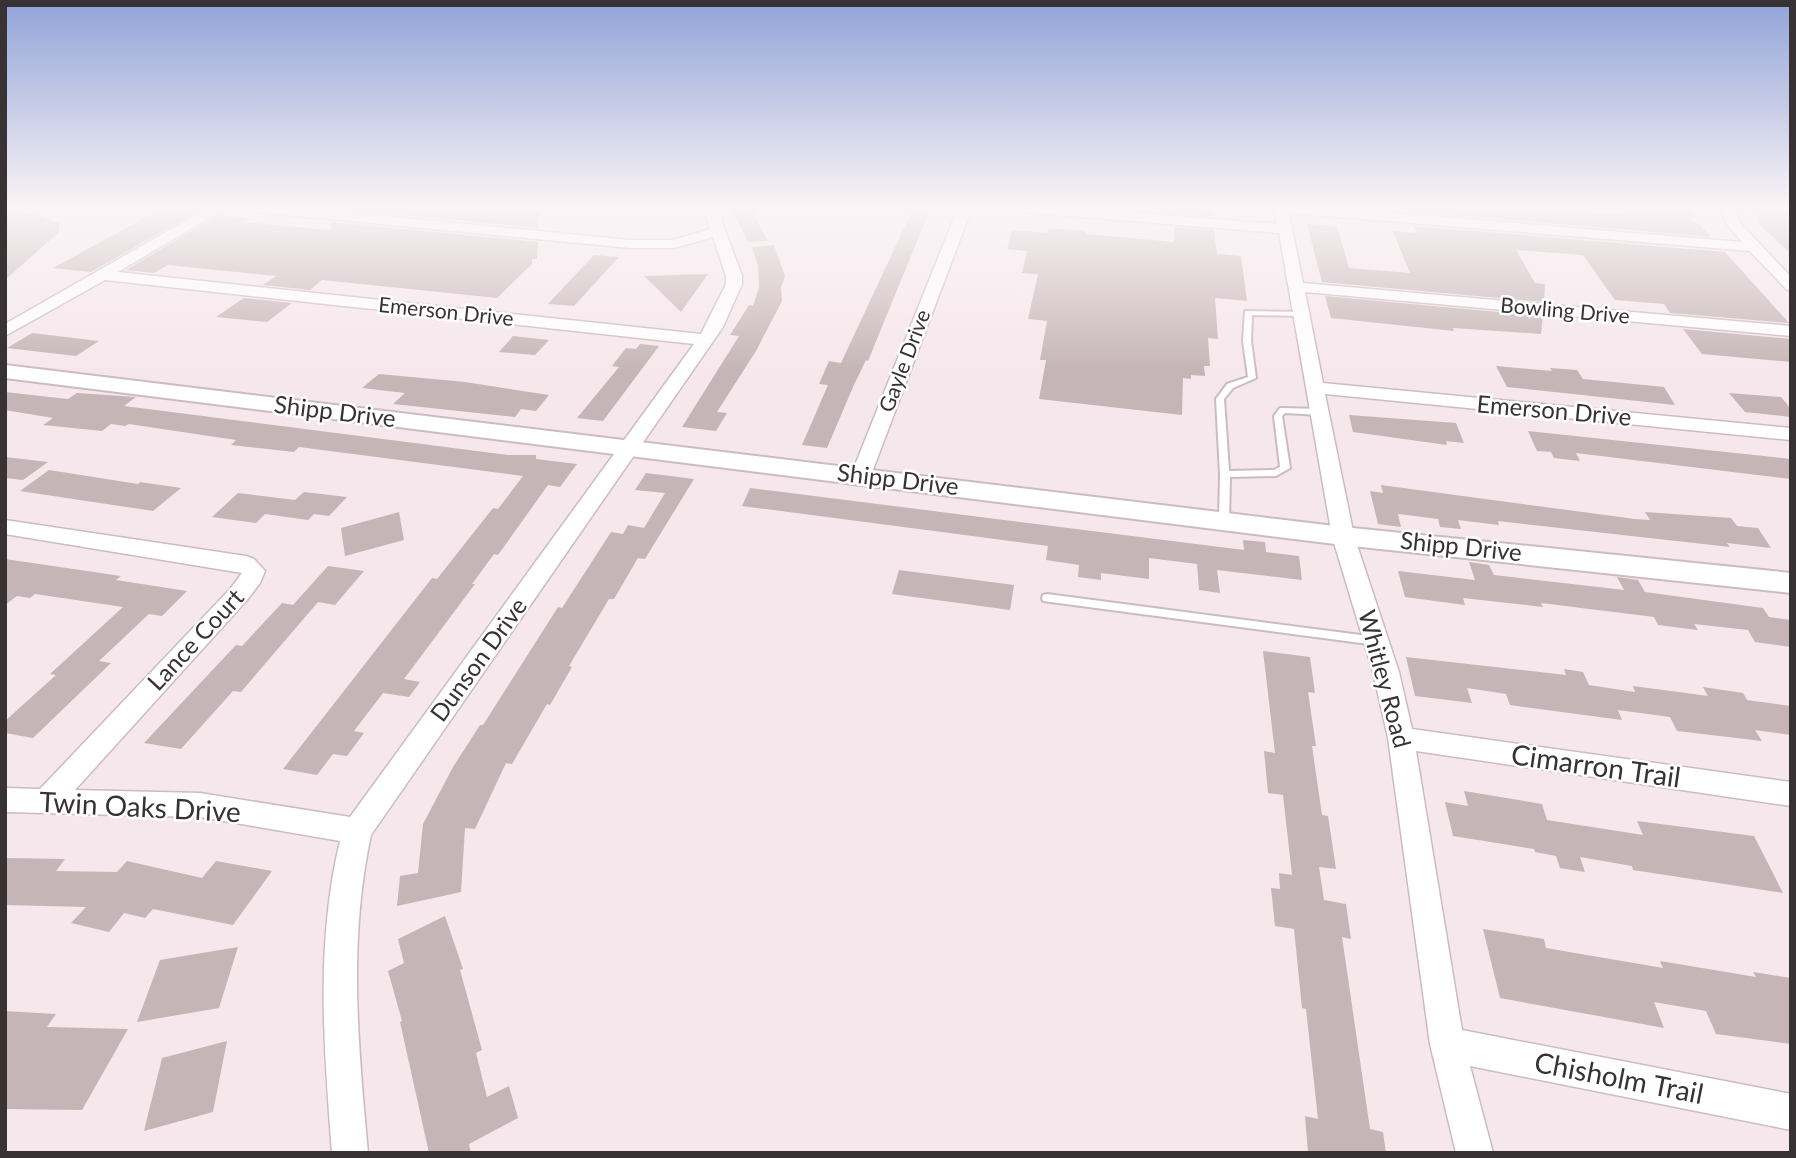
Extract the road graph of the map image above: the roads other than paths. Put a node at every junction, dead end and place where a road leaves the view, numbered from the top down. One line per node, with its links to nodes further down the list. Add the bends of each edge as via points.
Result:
1 (125, 262): 6 (street)
2 (729, 262): 12 (street, Dunson Drive, via 734,285)
3 (944, 262): 19 (street, Gayle Drive)
4 (1292, 262): 8 (street, Whitley Road)
5 (1767, 262): 7 (street)
6 (103, 275): 10 (street); 12 (street, Emerson Drive)
7 (1791, 286)
8 (1297, 287): 9 (street, Whitley Road); 11 (street, Bowling Drive)
9 (1302, 314): 14 (street, Whitley Road); 18 (lane, via 1248,313 1252,379 1230,386 1220,399)
10 (5, 331)
11 (1791, 331)
12 (706, 340): 17 (street, Dunson Drive)
13 (5, 371): 17 (street, Shipp Drive)
14 (1316, 388): 15 (street, Whitley Road); 16 (street, Emerson Drive)
15 (1321, 412): 18 (lane, via 1283,410 1278,416 1285,468); 22 (street, Whitley Road)
16 (1791, 434)
17 (627, 448): 19 (street, Shipp Drive); 30 (street, Dunson Drive)
18 (1225, 474): 20 (lane)
19 (861, 475): 20 (street, Shipp Drive)
20 (1224, 521): 22 (street, Shipp Drive)
21 (5, 527): 29 (street, Lance Court, via 246,564 254,570 239,594)
22 (1343, 536): 23 (street, Shipp Drive); 25 (street, Whitley Road)
23 (1791, 583)
24 (1047, 598): 25 (lane)
25 (1376, 641): 26 (street, Whitley Road)
26 (1401, 738): 27 (street, Cimarron Trail); 31 (street, Whitley Road)
27 (1791, 794)
28 (5, 800): 29 (street, Twin Oaks Drive)
29 (47, 801): 30 (street, Twin Oaks Drive, via 200,805)
30 (357, 831): 33 (street, Dunson Drive, via 345,873 336,983)
31 (1447, 1044): 32 (street, Chisholm Trail); 34 (street, Whitley Road)
32 (1791, 1112)
33 (350, 1153)
34 (1475, 1153)

